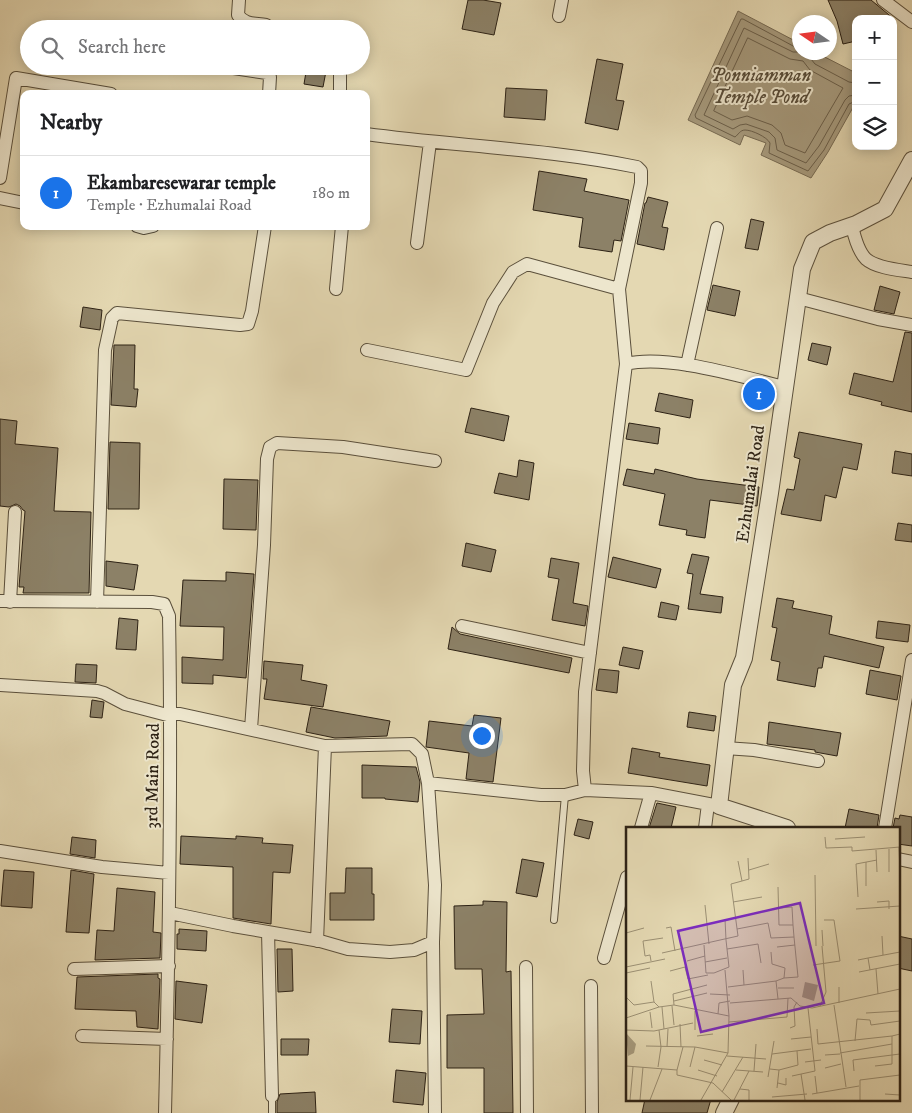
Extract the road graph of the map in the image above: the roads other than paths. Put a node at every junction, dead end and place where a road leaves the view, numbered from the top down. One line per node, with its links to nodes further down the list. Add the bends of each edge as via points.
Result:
1 (239, 0): 5 (street)
2 (562, 0): 4 (street)
3 (883, 0): 6 (street)
4 (559, 16)
5 (241, 20)
6 (912, 22)
7 (268, 75): 10 (street)
8 (340, 75): 11 (street)
9 (87, 90): 15 (street, via 16,78)
10 (269, 90)
11 (340, 90)
12 (370, 134): 13 (street)
13 (430, 142): 22 (street); 25 (street, via 554,155 641,171)
14 (912, 160): 18 (street, Ezhumalai Road, via 885,209)
15 (0, 178)
16 (0, 198): 17 (street)
17 (20, 202)
18 (852, 226): 23 (street, via 866,259 884,267); 26 (street, Ezhumalai Road, via 813,242 802,269)
19 (717, 228): 30 (street)
20 (264, 230): 35 (street, via 248,324 117,313 112,318 105,350)
21 (342, 230): 24 (street)
22 (417, 243)
23 (912, 272)
24 (336, 289)
25 (619, 289): 28 (street, via 527,264 513,272 493,303 466,370); 29 (street)
26 (798, 298): 27 (street); 31 (street, Ezhumalai Road)
27 (912, 325)
28 (367, 350)
29 (626, 364): 30 (street, via 636,361); 37 (street)
30 (687, 365): 31 (street)
31 (785, 387): 43 (street, Ezhumalai Road, via 744,658 732,685)
32 (435, 461): 41 (street, via 343,447 276,444 270,447)
33 (16, 512): 34 (street)
34 (5, 601): 35 (street, 3rd Main Road)
35 (97, 602): 40 (street, 3rd Main Road, via 164,604 169,616)
36 (462, 626): 37 (street)
37 (590, 653): 46 (street, via 583,772)
38 (912, 660): 53 (street)
39 (0, 685): 40 (street, via 97,691 125,704)
40 (171, 714): 41 (street); 55 (street, 3rd Main Road)
41 (251, 729): 42 (street)
42 (325, 746): 45 (street, via 412,744 422,754); 60 (street)
43 (725, 748): 44 (street); 49 (street, Ezhumalai Road)
44 (818, 761)
45 (428, 782): 48 (street); 61 (street, via 435,885)
46 (585, 790): 47 (street); 48 (street)
47 (651, 793): 49 (street); 50 (street)
48 (566, 795): 58 (lane)
49 (714, 805): 51 (street); 52 (street)
50 (641, 827)
51 (705, 827)
52 (784, 827)
53 (885, 827)
54 (0, 851): 55 (street, via 102,867)
55 (169, 873): 57 (street, 3rd Main Road)
56 (626, 881): 62 (street)
57 (170, 913): 59 (street); 63 (street, 3rd Main Road)
58 (554, 920)
59 (268, 932): 60 (street); 69 (street)
60 (317, 941): 61 (street, via 348,949 390,952 414,950)
61 (433, 942): 73 (street)
62 (604, 958)
63 (169, 966): 65 (street); 68 (street, 3rd Main Road)
64 (526, 967): 74 (street)
65 (74, 969)
66 (592, 986): 75 (street)
67 (82, 1036): 68 (street)
68 (167, 1039): 71 (street, 3rd Main Road)
69 (272, 1096): 72 (lane)
70 (730, 1100): 76 (street)
71 (165, 1113)
72 (272, 1113)
73 (435, 1113)
74 (527, 1113)
75 (592, 1113)
76 (724, 1113)

